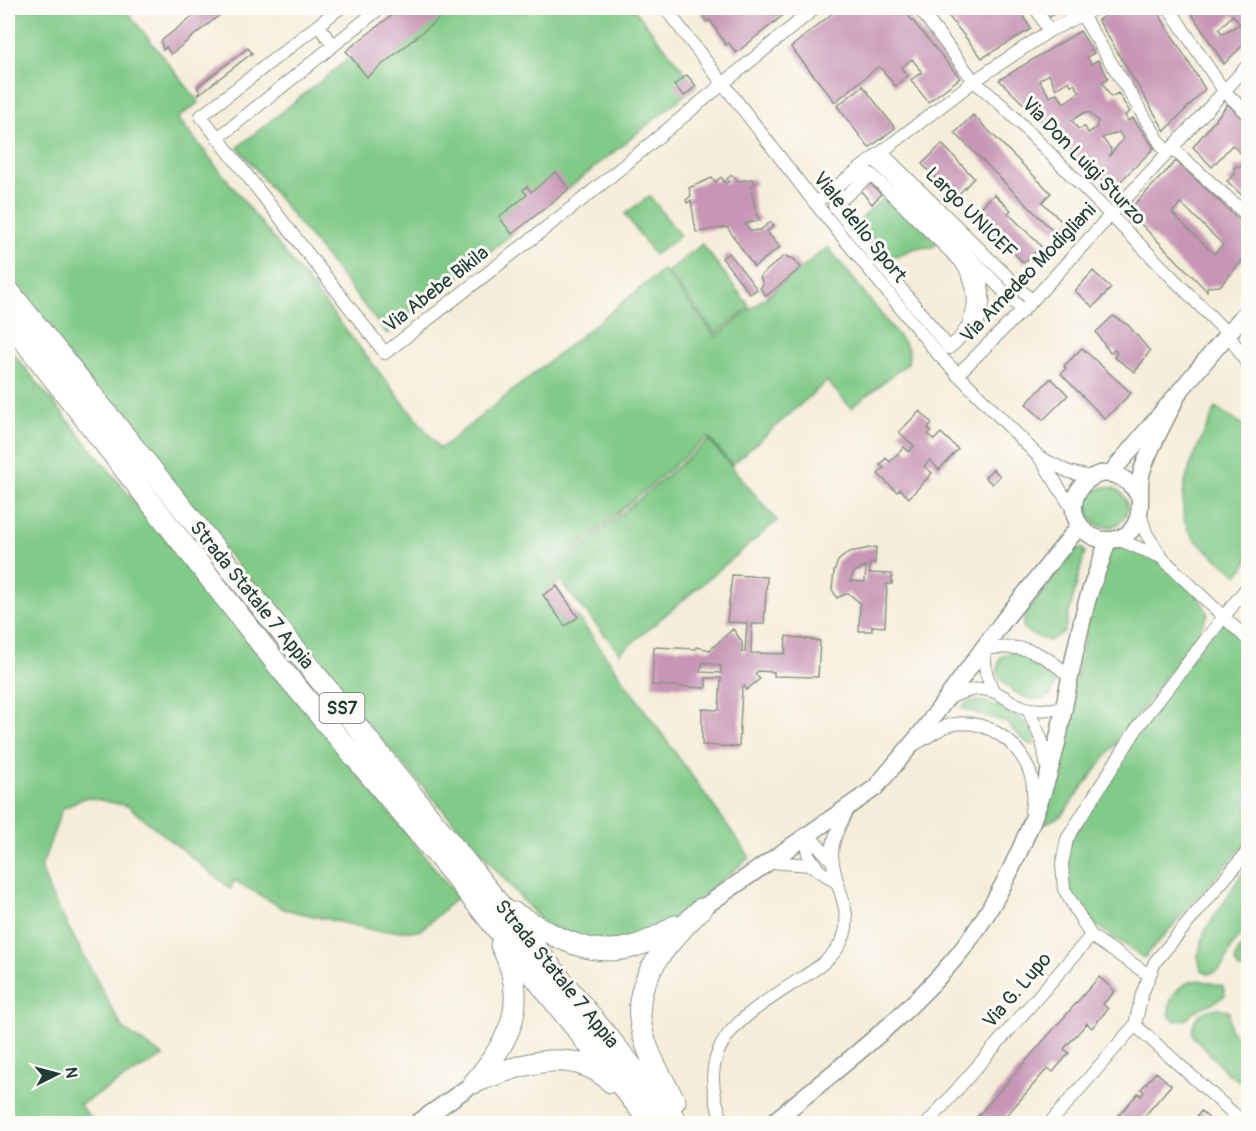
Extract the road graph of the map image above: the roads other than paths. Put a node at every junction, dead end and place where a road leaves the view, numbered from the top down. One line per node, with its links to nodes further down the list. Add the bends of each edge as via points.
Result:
1 (340, 8): 10 (street)
2 (380, 8): 12 (street)
3 (665, 8): 15 (street, Viale dello Sport)
4 (814, 8): 15 (street)
5 (919, 8): 14 (street, Via Don Luigi Sturzo)
6 (1036, 8): 11 (street)
7 (1096, 8): 9 (street)
8 (1169, 8): 16 (street)
9 (1082, 15): 11 (street); 19 (street)
10 (318, 25): 12 (street); 18 (street, via 201,116)
11 (1049, 31): 14 (street)
12 (333, 45): 18 (street)
13 (1248, 65): 16 (street, Via Amedeo Modigliani)
14 (974, 81): 20 (street); 22 (street, Via Don Luigi Sturzo)
15 (723, 84): 18 (street, Via Abebe Bikila, via 385,353); 21 (street, Viale dello Sport)
16 (1224, 91): 17 (street); 19 (street, Via Amedeo Modigliani)
17 (1248, 114)
18 (218, 138)
19 (1170, 151): 22 (street, Via Amedeo Modigliani); 23 (street)
20 (878, 156): 21 (street); 24 (street, Largo UNICEF); 27 (street, Largo UNICEF)
21 (815, 203): 32 (street, Viale dello Sport)
22 (1110, 216): 27 (street, Via Amedeo Modigliani); 31 (street, Via Don Luigi Sturzo)
23 (1248, 216)
24 (967, 254): 29 (street, Largo UNICEF); 32 (street, Largo UNICEF, via 983,287 985,303 972,332)
25 (882, 264): 25 (street, via 949,348 956,343 974,312 970,276 960,261 871,174 834,206)
26 (8, 290): 63 (highway, Strada Statale 7 Appia / SS7)
27 (1032, 301): 29 (street, Via Amedeo Modigliani)
28 (1248, 310): 31 (street)
29 (1023, 311): 34 (street, Via Amedeo Modigliani)
30 (8, 320): 61 (highway, Strada Statale 7 Appia / SS7, via 281,669)
31 (1229, 336): 33 (street, Via Don Luigi Sturzo); 35 (street)
32 (945, 362): 34 (street, Viale dello Sport)
33 (1248, 365)
34 (957, 375): 36 (street, Viale dello Sport)
35 (1177, 396): 37 (street); 39 (street, via 1142,472)
36 (1040, 458): 38 (street, Viale dello Sport); 40 (street, Viale dello Sport)
37 (1111, 473): 38 (street); 39 (street, via 1131,483)
38 (1091, 477): 40 (street, via 1075,498)
39 (1140, 505): 41 (street, via 1134,527); 42 (street, via 1146,533)
40 (1077, 519): 41 (street, via 1096,538); 46 (street)
41 (1113, 540): 42 (street); 47 (street, via 1086,605)
42 (1161, 557): 44 (street)
43 (1248, 586): 44 (street)
44 (1223, 618): 45 (street); 65 (street, via 1139,725 1067,839 1062,864 1064,889)
45 (1248, 640)
46 (984, 648): 47 (street, via 1009,645 1030,650 1046,656); 48 (street, via 986,673); 49 (street)
47 (1070, 677): 50 (street)
48 (993, 691): 49 (street, via 964,691); 51 (street)
49 (946, 699): 52 (street)
50 (1063, 708): 51 (street); 53 (street)
51 (1028, 709): 53 (street, via 1042,741)
52 (910, 746): 54 (street, via 875,788); 55 (street, via 949,725 978,724 999,734 1018,752 1030,774 1034,792)
53 (1048, 772): 55 (street)
54 (849, 807): 56 (street); 59 (street, via 835,839)
55 (1028, 831): 74 (street, via 987,912 958,956 914,1004)
56 (806, 835): 58 (street); 59 (street); 60 (street, via 808,854)
57 (1248, 851): 66 (street, via 1155,962)
58 (767, 862): 60 (street, via 797,862); 64 (street)
59 (833, 862): 62 (street)
60 (818, 868): 62 (street)
61 (454, 875): 68 (highway, via 469,903 501,945 516,988 509,1034); 70 (highway, Strada Statale 7 Appia / SS7)
62 (836, 882): 73 (street, via 847,914 841,944 829,960 735,1023 715,1059 713,1086)
63 (500, 905): 64 (highway, via 561,941 588,949 620,950 661,936); 71 (highway, Strada Statale 7 Appia / SS7)
64 (701, 909): 72 (highway, via 670,940 651,966 641,990 642,1036 652,1062)
65 (1091, 936): 66 (street); 75 (street, Via G. Lupo)
66 (1149, 975): 67 (street)
67 (1135, 1025): 76 (street); 77 (street)
68 (474, 1083): 69 (street); 70 (highway, via 514,1066 547,1060 578,1062 603,1074)
69 (416, 1124)
70 (650, 1124)
71 (680, 1124)
72 (688, 1124)
73 (723, 1124)
74 (771, 1124)
75 (927, 1124)
76 (1049, 1124)
77 (1245, 1124)

